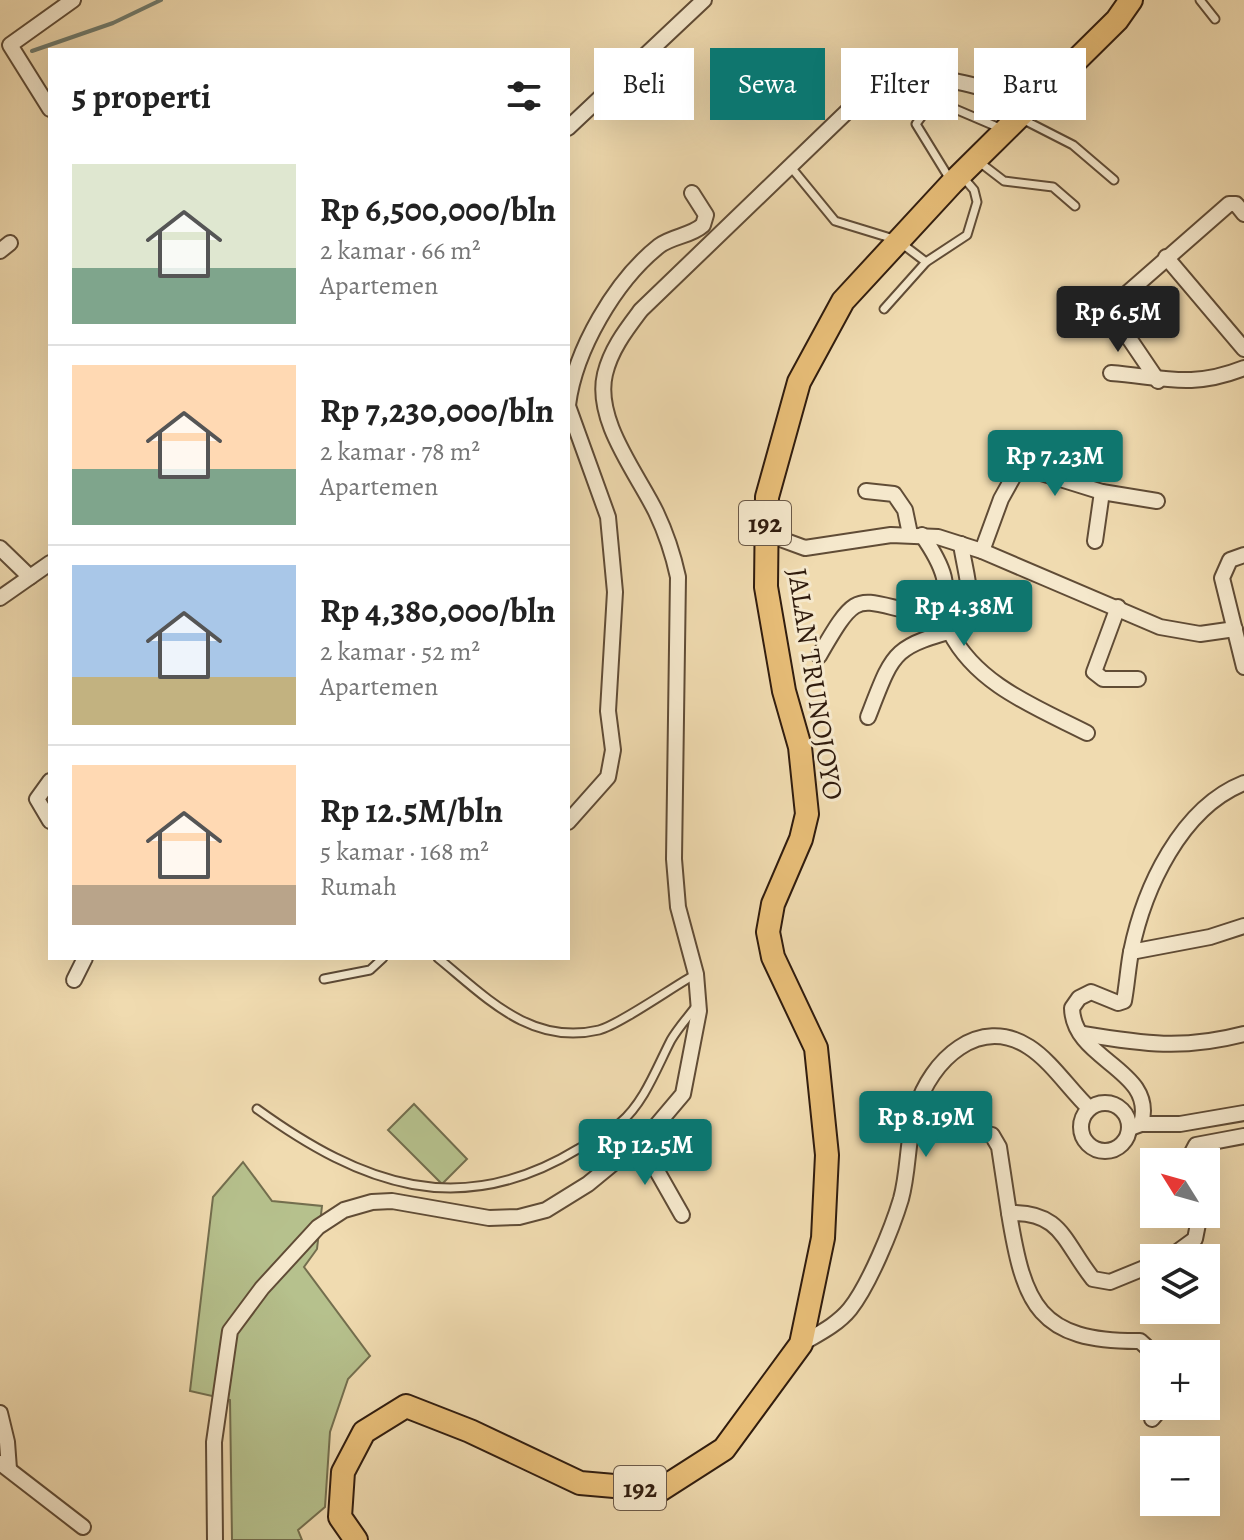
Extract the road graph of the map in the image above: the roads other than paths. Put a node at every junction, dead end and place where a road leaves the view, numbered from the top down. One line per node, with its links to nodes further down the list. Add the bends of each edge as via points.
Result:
1 (73, 0): 6 (street)
2 (704, 0): 13 (street)
3 (1131, 0): 7 (main road, JALAN TRUNOJOYO / 192)
4 (1200, 0): 5 (lane)
5 (1215, 19)
6 (5, 45): 9 (street)
7 (1086, 51)
8 (974, 97): 14 (street, via 931,78 885,85 858,101)
9 (48, 106)
10 (974, 108): 15 (lane, via 934,100 916,124)
11 (1018, 120): 15 (main road, JALAN TRUNOJOYO / 192)
12 (1027, 120): 16 (lane, via 1073,145)
13 (570, 126)
14 (789, 164): 20 (lane, via 835,221); 61 (street, via 641,310 617,341 604,375 603,399 616,435 670,543 678,577 674,859 678,907)
15 (963, 172): 18 (lane, via 1053,187); 20 (main road, JALAN TRUNOJOYO / 192); 22 (lane, via 974,190 976,212 967,235)
16 (1114, 180)
17 (692, 193): 28 (street, via 706,215 703,225 662,244 612,302 588,339)
18 (1075, 206)
19 (1244, 214): 21 (street, via 1229,204)
20 (897, 240): 22 (lane); 33 (main road, JALAN TRUNOJOYO / 192, via 843,301 799,382 767,497)
21 (1166, 257): 24 (street); 27 (street, via 1116,303 1114,311)
22 (926, 262): 23 (lane)
23 (884, 309)
24 (1244, 349)
25 (1244, 368): 27 (street, via 1196,380)
26 (1111, 373): 27 (street)
27 (1158, 381)
28 (570, 390)
29 (570, 411): 55 (street, via 608,517 615,592 608,777)
30 (866, 491): 34 (street, via 894,494)
31 (1102, 492): 32 (street); 35 (street); 38 (street, via 1025,468 1016,472)
32 (1157, 501)
33 (764, 533): 34 (street, via 805,548); 79 (main road, JALAN TRUNOJOYO / 192, via 766,587 784,691 800,747 807,814 773,904 768,932 773,957 816,1048 827,1155 823,1238)
34 (916, 534): 36 (street); 47 (street, via 936,555 946,585 939,609 928,615 870,599 859,603 843,614)
35 (1095, 541)
36 (961, 544): 38 (street); 45 (street, via 970,616 963,628)
37 (0, 548): 41 (street)
38 (982, 551): 43 (street)
39 (1244, 555): 44 (street, via 1230,560 1222,578)
40 (48, 564): 41 (street)
41 (30, 577): 42 (street)
42 (0, 598)
43 (1118, 607): 44 (street, via 1179,632); 49 (street, via 1094,672 1103,679)
44 (1235, 629): 46 (street)
45 (950, 632): 50 (street, via 900,650 889,663); 51 (street, via 974,667)
46 (1242, 645): 48 (street)
47 (819, 656)
48 (1244, 667)
49 (1138, 679)
50 (868, 717)
51 (1087, 733)
52 (1244, 783): 57 (street, via 1215,797 1175,842)
53 (48, 784): 54 (street, via 37,799)
54 (48, 818)
55 (570, 820)
56 (1244, 926): 57 (street)
57 (1131, 952): 65 (street, via 1124,1001 1091,992 1072,1008)
58 (84, 960): 63 (street)
59 (381, 960): 62 (lane, via 370,970)
60 (440, 960): 61 (lane, via 511,1017 553,1033 601,1030)
61 (696, 974): 64 (street)
62 (324, 979)
63 (74, 980)
64 (698, 1004): 68 (lane, via 621,1122 555,1163 511,1181 450,1191 367,1172 321,1151); 73 (street, via 683,1094)
65 (1083, 1034): 66 (street, via 1175,1047); 70 (street, via 1141,1091 1145,1103)
66 (1244, 1034)
67 (1089, 1108): 70 (street, via 1097,1103 1116,1105); 70 (street, via 1081,1134 1093,1148 1112,1150); 79 (street, via 1032,1049 991,1035 962,1044 924,1088 901,1198 851,1307)
68 (257, 1109)
69 (1244, 1113): 70 (street)
70 (1135, 1126)
71 (981, 1133): 75 (street, via 992,1135 999,1147)
72 (1244, 1136): 74 (street)
73 (640, 1141): 76 (street); 83 (street, via 546,1210 489,1218 372,1202 344,1210 318,1227 230,1331 214,1442)
74 (1194, 1148)
75 (1009, 1213): 77 (street, via 1044,1216 1093,1279 1110,1282); 78 (street, via 1027,1294 1044,1317 1075,1335 1108,1343)
76 (682, 1215)
77 (1140, 1270)
78 (1140, 1341)
79 (801, 1344): 84 (main road, 192, via 724,1449 660,1490 580,1483 406,1406 364,1432 343,1472 340,1517)
80 (0, 1413): 81 (street, via 7,1442)
81 (4, 1466): 82 (street)
82 (83, 1527)
83 (215, 1540)
84 (356, 1540)

